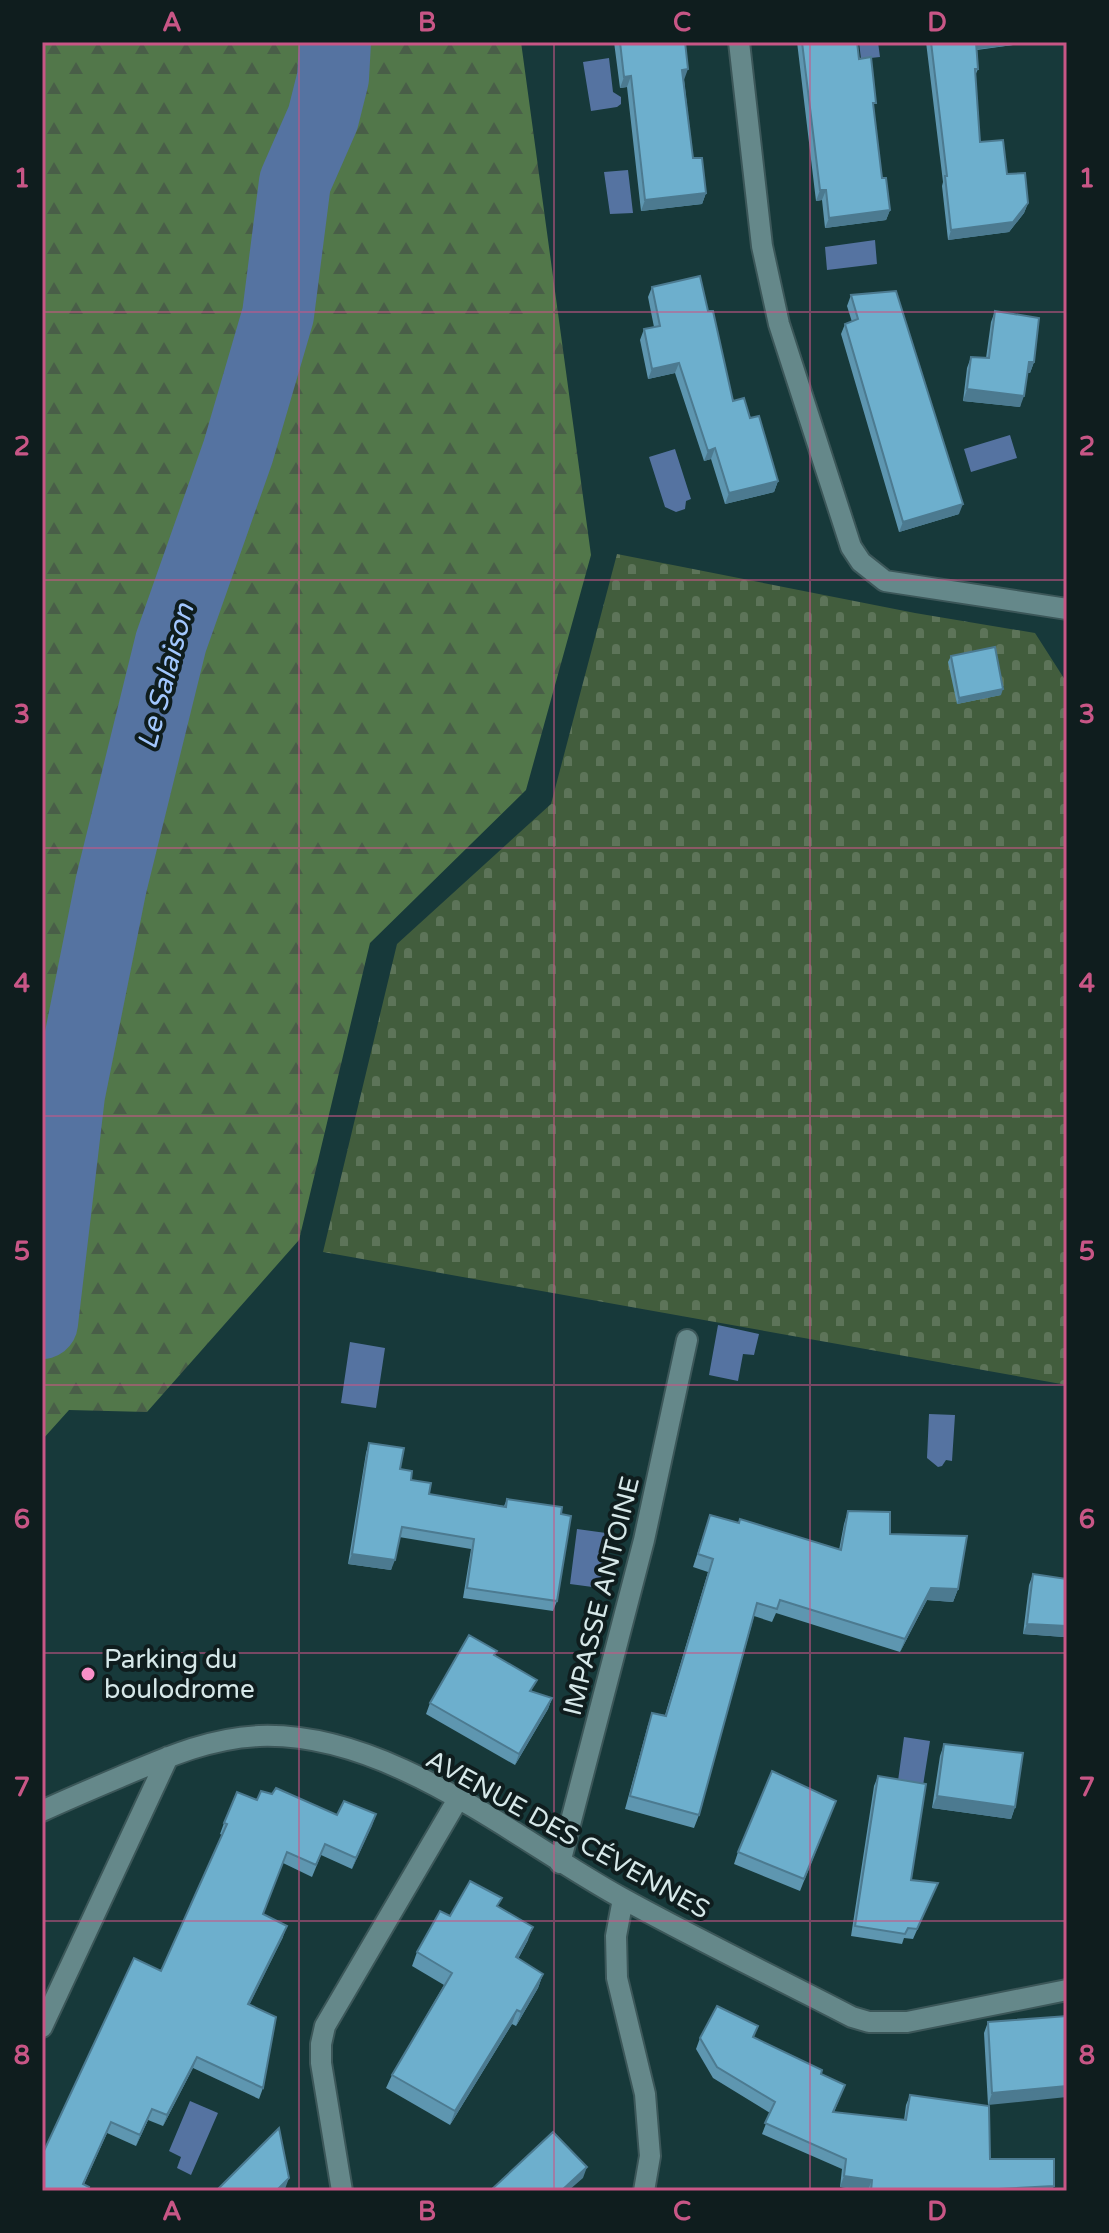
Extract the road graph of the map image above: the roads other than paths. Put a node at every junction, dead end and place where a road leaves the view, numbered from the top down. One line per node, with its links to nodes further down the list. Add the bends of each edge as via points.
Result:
1 (739, 42): 2 (street, via 762,246 779,324 851,547 885,581)
2 (1067, 609)
3 (687, 1340): 7 (street, IMPASSE ANTOINE, via 644,1540)
4 (168, 1757): 5 (street, AVENUE DES CÉVENNES, via 212,1741 260,1736 304,1740 389,1764); 6 (street, AVENUE DES CÉVENNES); 10 (street)
5 (458, 1799): 7 (street, AVENUE DES CÉVENNES); 11 (street, via 325,2026 321,2063)
6 (42, 1811)
7 (560, 1863): 8 (street, AVENUE DES CÉVENNES)
8 (623, 1899): 9 (street, AVENUE DES CÉVENNES, via 869,2022 907,2022); 12 (street, via 616,1936 617,1978 645,2094 650,2156)
9 (1067, 1990)
10 (42, 2027)
11 (342, 2191)
12 (644, 2191)

